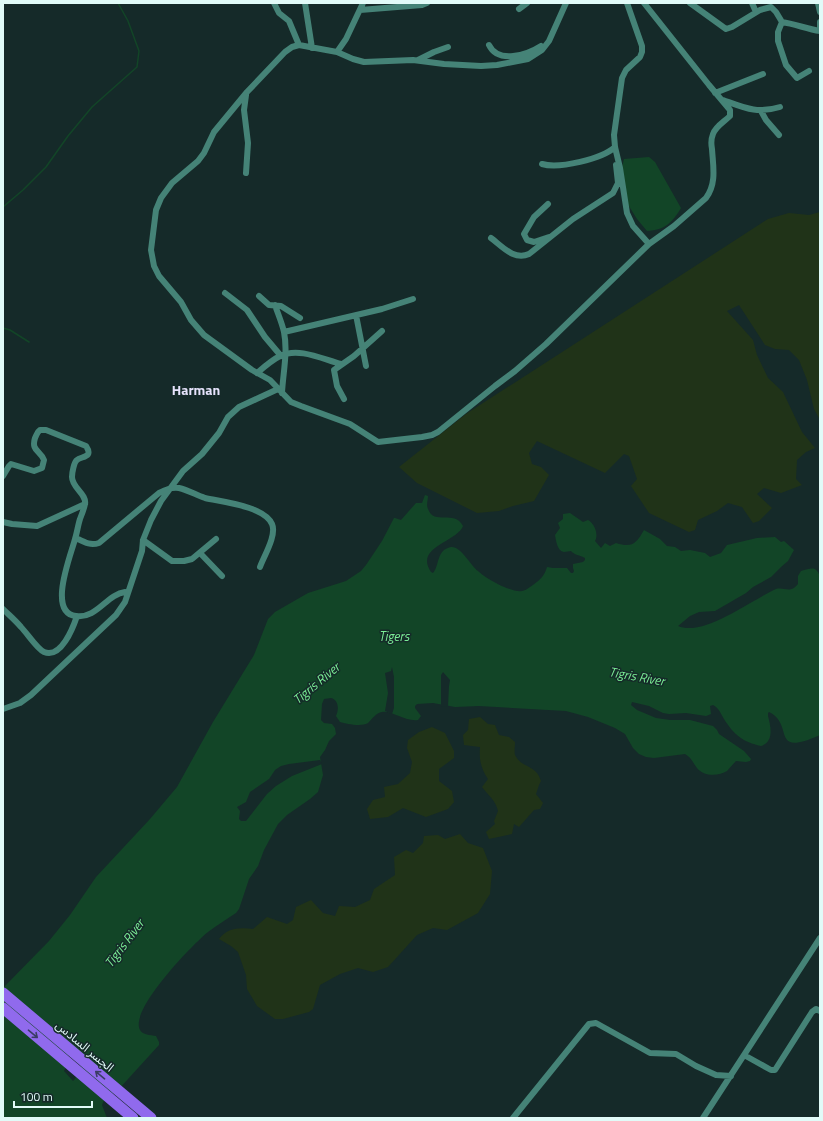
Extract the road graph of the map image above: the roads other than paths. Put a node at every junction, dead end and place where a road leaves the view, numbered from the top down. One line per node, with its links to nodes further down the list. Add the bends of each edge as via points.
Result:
1 (274, 3): 21 (street, via 279,13 289,21)
2 (305, 3): 24 (street)
3 (373, 3): 13 (street)
4 (427, 3): 13 (street)
5 (526, 3): 14 (street)
6 (566, 3): 20 (street)
7 (627, 3): 35 (street, via 642,52 622,78 614,129)
8 (644, 3): 30 (street)
9 (690, 3): 15 (street, via 726,29)
10 (752, 3): 15 (street)
11 (818, 3): 16 (street)
12 (362, 5): 13 (street); 25 (street)
13 (381, 8)
14 (520, 9)
15 (756, 12): 17 (street, via 771,7)
16 (820, 12)
17 (782, 22): 19 (street); 27 (street, via 778,38 786,65 797,78)
18 (820, 22): 19 (street)
19 (820, 31)
20 (549, 41): 22 (street, via 532,51 506,56 500,56); 26 (street, via 542,50 528,58 497,65 444,64)
21 (299, 45): 24 (street); 29 (street, via 285,52)
22 (489, 45)
23 (448, 47): 26 (street)
24 (312, 48): 25 (street)
25 (337, 52): 26 (street, via 364,62)
26 (418, 60)
27 (809, 71)
28 (763, 74): 30 (street)
29 (247, 92): 37 (street, via 244,106 248,143); 54 (street, via 212,135 198,161 176,179 161,198 156,210 151,255 159,276 181,302 191,320 209,339)
30 (716, 93): 31 (street)
31 (722, 99): 33 (street, via 748,110); 41 (street, via 730,110 730,116 712,134 714,175 709,193 674,226)
32 (780, 107): 33 (street)
33 (761, 111): 34 (street)
34 (779, 135)
35 (616, 150): 36 (street, via 598,157 556,166); 39 (street, via 616,190); 41 (street, via 627,213 633,226)
36 (542, 164)
37 (246, 173)
38 (548, 204): 39 (street, via 534,217 524,234 530,242)
39 (551, 237): 40 (street, via 529,254 522,256 511,254)
40 (491, 238)
41 (649, 244): 55 (street, via 546,344 432,435 378,442 350,424 296,404)
42 (225, 293): 51 (street, via 247,310 261,331)
43 (259, 296): 45 (street, via 269,305)
44 (413, 299): 46 (street)
45 (275, 305): 47 (street); 48 (street)
46 (356, 315): 48 (street); 50 (street)
47 (300, 318)
48 (284, 332): 51 (street)
49 (382, 332): 50 (street)
50 (363, 348): 52 (street); 53 (street)
51 (283, 355): 52 (street, via 298,353); 54 (street); 55 (street)
52 (341, 364): 56 (street, via 333,372)
53 (366, 366)
54 (257, 373): 55 (street, via 270,380)
55 (280, 391): 58 (street, via 239,408 228,418 202,454 183,471)
56 (344, 398)
57 (3, 476): 59 (street, via 11,464 34,471 42,468 44,460 33,444 38,431 46,430 84,444 87,448 86,456 77,459 72,477 74,485 84,497)
58 (172, 488): 61 (street, via 166,489 151,500 102,541 94,545); 63 (street, via 156,510); 65 (street, via 247,508 269,519 274,530 273,536)
59 (85, 504): 60 (street, via 37,526); 61 (street)
60 (3, 522)
61 (76, 538): 69 (street, via 66,569 62,596 66,611)
62 (216, 539): 64 (street)
63 (143, 540): 64 (street, via 172,561 192,559); 67 (street, via 142,552)
64 (200, 553): 66 (street)
65 (260, 567)
66 (222, 576)
67 (127, 595): 69 (street, via 122,592 90,614); 70 (street, via 116,616 31,695 20,703)
68 (3, 609): 69 (street, via 40,650 50,653 68,638)
69 (77, 616)
70 (3, 709)
71 (820, 938): 75 (street)
72 (3, 993): 78 (highway, الجسر السادس, one-way to 72)
73 (3, 1008): 77 (highway, الجسر السادس, one-way to 77)
74 (820, 1011): 75 (street, via 816,1009 812,1012 775,1070)
75 (744, 1055): 76 (street)
76 (731, 1076): 79 (street, via 716,1075 676,1054 650,1053 596,1023 589,1024); 80 (street)
77 (133, 1118)
78 (151, 1118)
79 (513, 1118)
80 (703, 1118)

